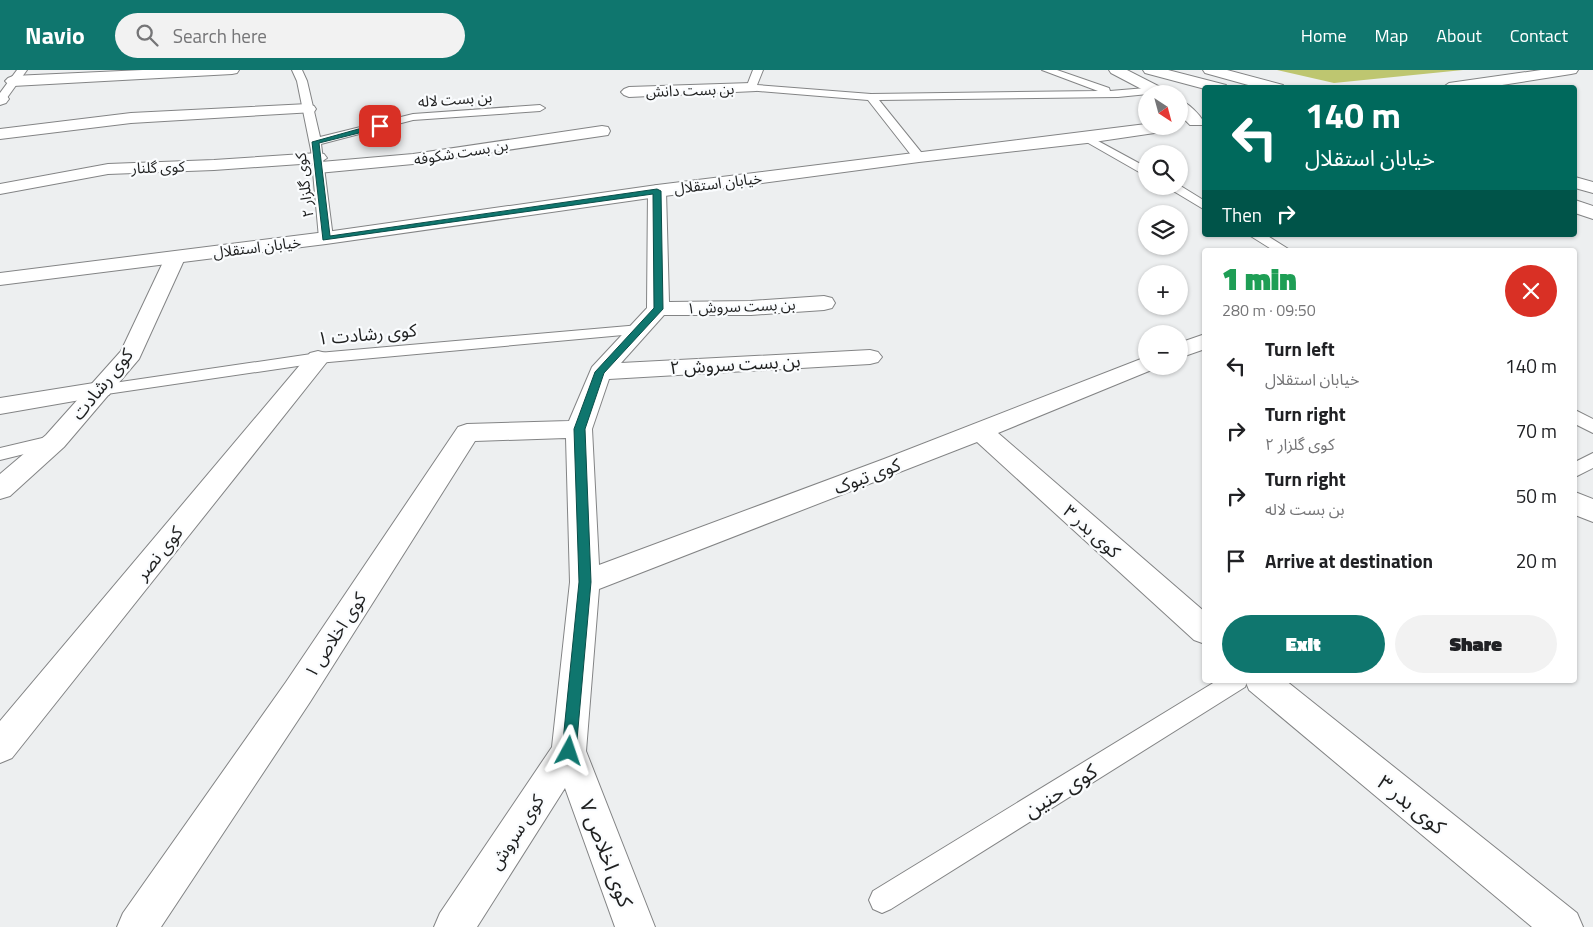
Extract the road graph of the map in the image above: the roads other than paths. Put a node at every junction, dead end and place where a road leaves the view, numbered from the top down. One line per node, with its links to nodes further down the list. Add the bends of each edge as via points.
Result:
1 (232, 70): 9 (street)
2 (297, 70): 20 (lane, کوی گلزار ۲)
3 (758, 70): 14 (lane)
4 (1048, 70): 17 (lane)
5 (1116, 70): 10 (street)
6 (1150, 70): 11 (street)
7 (1210, 70): 12 (street)
8 (1571, 70): 13 (street)
9 (18, 76): 19 (lane)
10 (1146, 85)
11 (1209, 85)
12 (1267, 85)
13 (1469, 85)
14 (751, 88): 15 (street, بن بست دانش); 18 (lane)
15 (629, 92)
16 (1138, 93): 17 (lane)
17 (1118, 94): 18 (lane)
18 (871, 97): 29 (lane)
19 (0, 100)
20 (308, 108): 26 (street, via 131,118); 28 (lane, کوی گلزار ۲)
21 (540, 108): 28 (lane, بن بست لاله, via 413,117)
22 (1188, 112): 23 (street)
23 (1200, 122)
24 (1138, 130): 27 (street, خیابان استقلال)
25 (602, 131): 28 (street, بن بست شکوفه, via 413,159)
26 (0, 134)
27 (1087, 138): 29 (street, خیابان استقلال); 30 (lane)
28 (317, 156): 33 (street, کوی گلنار, via 214,165 108,169); 40 (lane, کوی گلزار ۲)
29 (919, 157): 34 (street, خیابان استقلال)
30 (1138, 167)
31 (1577, 183): 32 (street)
32 (1593, 188)
33 (0, 189)
34 (657, 191): 40 (street, خیابان استقلال); 45 (street)
35 (1186, 195): 36 (lane)
36 (1202, 204)
37 (1577, 207): 38 (street)
38 (1593, 213)
39 (1260, 237): 41 (lane)
40 (326, 238): 42 (street, خیابان استقلال)
41 (1279, 248)
42 (175, 258): 43 (street, خیابان استقلال); 53 (street, کوی رشادت, via 131,354)
43 (0, 279)
44 (824, 303): 45 (street, بن بست سروش ۱)
45 (658, 309): 46 (street, کوی سروش)
46 (640, 330): 50 (lane, کوی رشادت ۱); 52 (street, کوی سروش)
47 (1202, 342): 48 (street)
48 (1188, 348)
49 (870, 357): 52 (street, بن بست سروش ۲)
50 (318, 358): 53 (lane, کوی رشادت ۱); 70 (street, کوی نصر)
51 (1138, 367): 58 (street, کوی تبوک)
52 (600, 372): 57 (street, کوی سروش)
53 (100, 390): 54 (street); 59 (street, کوی رشادت)
54 (0, 406)
55 (1577, 417): 56 (lane)
56 (1593, 426)
57 (579, 429): 66 (street, کوی سروش); 73 (street, کوی اخلاص ۱, via 466,433 298,692)
58 (980, 431): 66 (street, کوی تبوک); 67 (street, کوی بدر ۳)
59 (55, 441): 60 (lane); 63 (street, کوی رشادت)
60 (0, 454)
61 (1593, 459): 62 (lane)
62 (1577, 470)
63 (0, 489)
64 (1577, 503): 65 (street)
65 (1593, 512)
66 (585, 582): 71 (street, کوی سروش)
67 (1202, 628)
68 (1232, 683): 72 (lane, کوی حنین)
69 (1265, 683): 76 (street, کوی بدر ۳)
70 (0, 747)
71 (569, 751): 74 (street, کوی سروش); 75 (street, کوی اخلاص ۷)
72 (882, 900)
73 (137, 927)
74 (454, 927)
75 (636, 927)
76 (1564, 927)

